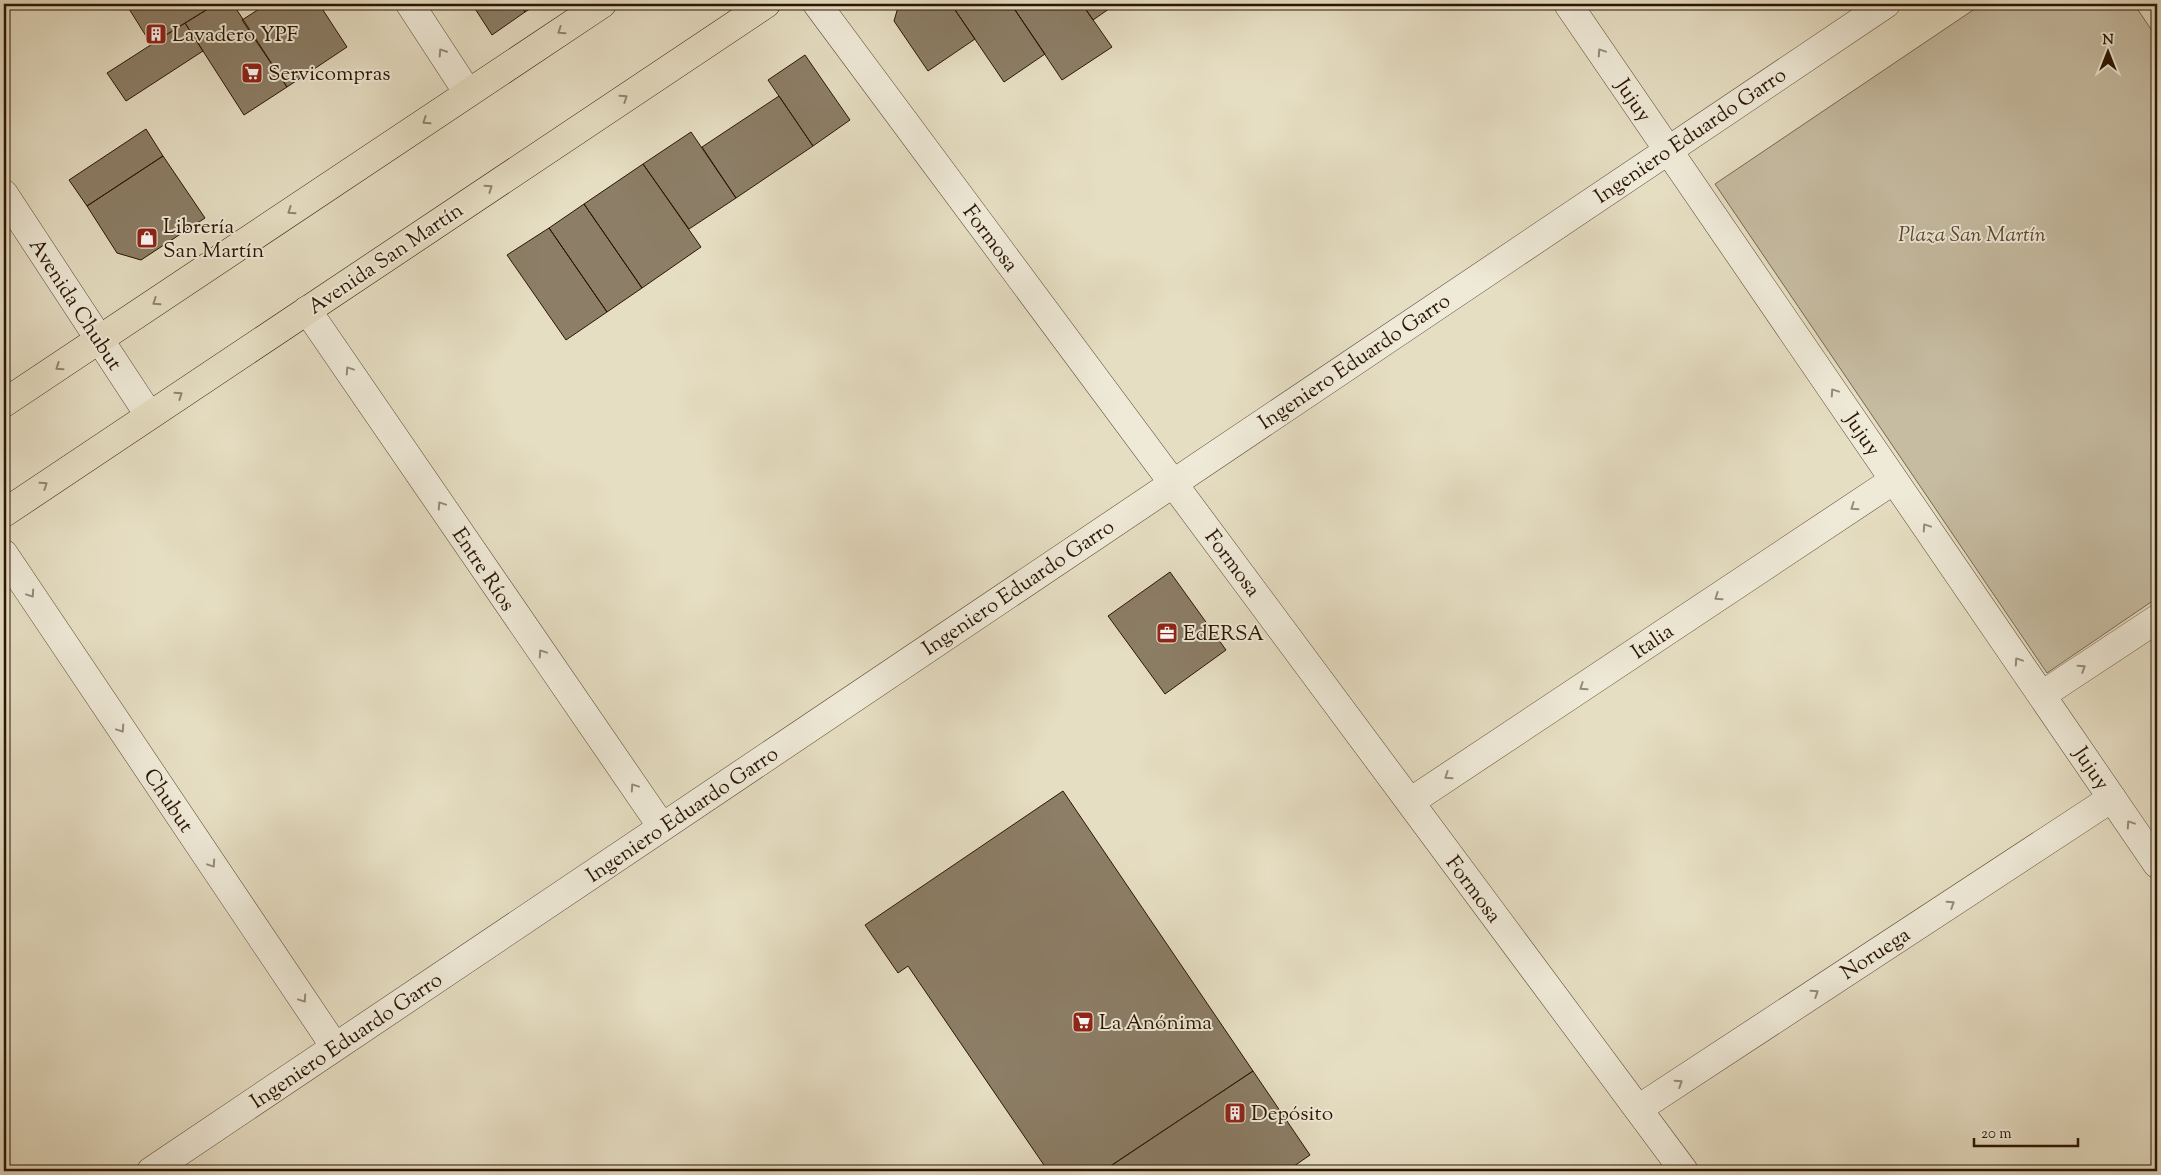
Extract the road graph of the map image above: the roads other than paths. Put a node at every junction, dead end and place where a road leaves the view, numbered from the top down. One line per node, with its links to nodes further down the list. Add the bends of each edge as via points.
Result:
1 (410, 4): 7 (street, one-way to 1)
2 (602, 4): 7 (main road, one-way to 7)
3 (766, 4): 10 (main road, Avenida San Martín, one-way to 3)
4 (817, 4): 15 (street, Formosa)
5 (1568, 4): 8 (street, Jujuy, one-way to 5)
6 (1886, 4): 8 (street, Ingeniero Eduardo Garro)
7 (468, 93): 11 (main road, one-way to 11)
8 (1668, 150): 14 (street, Jujuy, one-way to 8); 15 (street, Ingeniero Eduardo Garro)
9 (4, 194): 11 (street, Avenida Chubut)
10 (307, 310): 13 (main road, Avenida San Martín, one-way to 10); 22 (street, Entre Ríos, one-way to 10)
11 (99, 340): 12 (main road, one-way to 12); 13 (street, Avenida Chubut)
12 (4, 403)
13 (148, 415): 16 (main road, Avenida San Martín, one-way to 13)
14 (1894, 480): 19 (street, Jujuy, one-way to 14); 21 (street, Italia, one-way to 21)
15 (1173, 483): 21 (street, Formosa); 22 (street, Ingeniero Eduardo Garro)
16 (4, 513)
17 (4, 554): 24 (street, Chubut, one-way to 24)
18 (2157, 619): 19 (street, one-way to 18)
19 (2042, 695): 20 (street, Jujuy)
20 (2112, 798): 23 (street, Jujuy, one-way to 20); 25 (street, Noruega, one-way to 20)
21 (1410, 802): 25 (street, Formosa)
22 (662, 828): 24 (street, Ingeniero Eduardo Garro)
23 (2157, 864)
24 (335, 1047): 26 (street, Ingeniero Eduardo Garro)
25 (1638, 1109): 27 (street, Formosa)
26 (151, 1171)
27 (1684, 1171)

